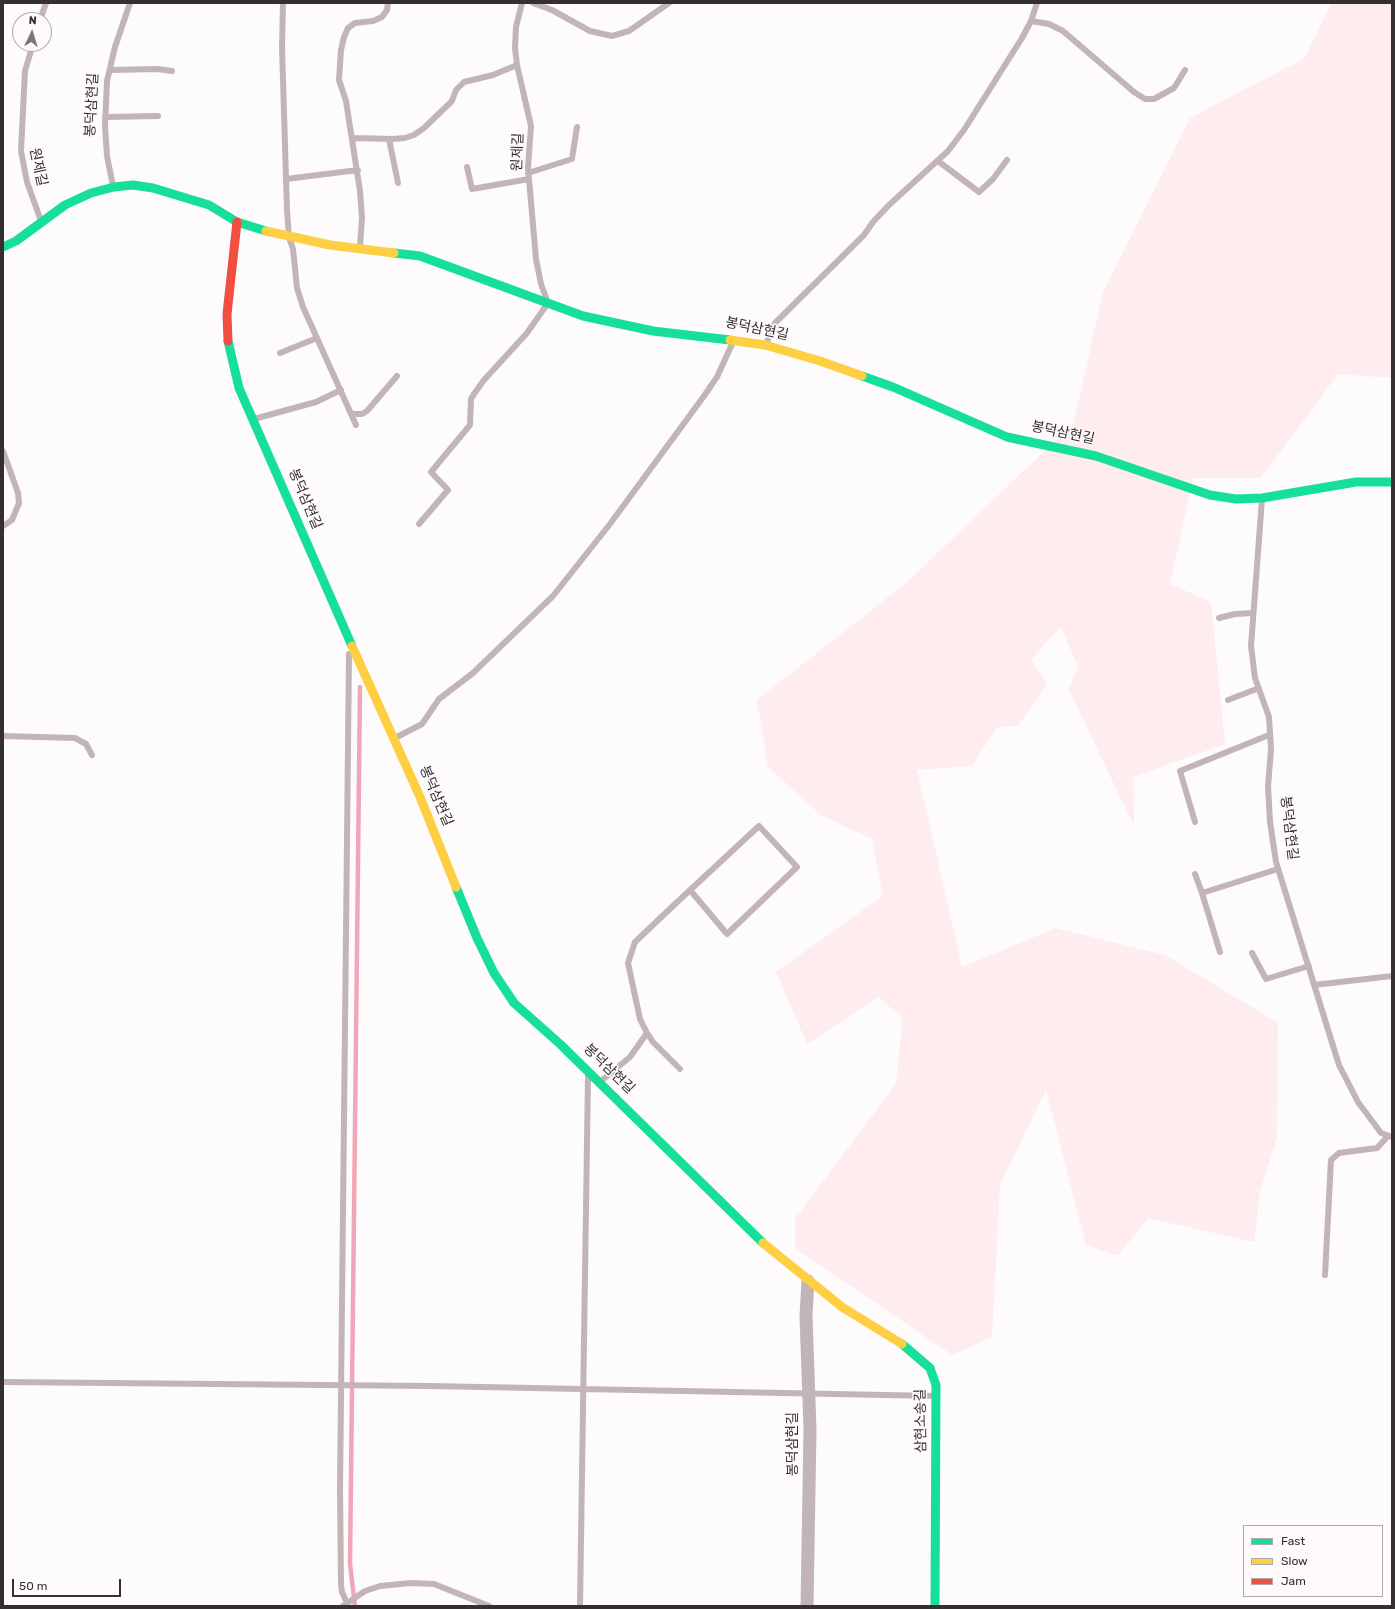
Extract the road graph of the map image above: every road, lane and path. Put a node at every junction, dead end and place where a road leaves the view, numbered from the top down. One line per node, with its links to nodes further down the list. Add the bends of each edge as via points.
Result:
1 (130, 3): 11 (lane, 봉덕삼현길)
2 (283, 3): 24 (lane)
3 (388, 3): 17 (lane, via 382,17 355,23 348,28 344,37 339,80)
4 (522, 3): 10 (lane, 원제길, via 516,27)
5 (533, 3): 6 (lane, via 590,30 612,36 629,31)
6 (669, 3)
7 (1037, 3): 8 (lane)
8 (1031, 20): 12 (lane, via 1049,24 1063,32 1145,99 1154,99 1174,88); 20 (lane, via 964,130)
9 (30, 52): 27 (lane, 원제길, via 25,71 21,151 27,182)
10 (517, 65): 18 (lane, via 493,75 464,82 456,90 452,101 424,128 405,138); 23 (lane, 원제길, via 531,126)
11 (110, 70): 13 (lane); 15 (lane, 봉덕삼현길)
12 (1185, 70)
13 (172, 71)
14 (158, 116): 15 (lane)
15 (105, 117): 26 (lane, 봉덕삼현길, via 107,156)
16 (577, 127): 23 (lane, via 572,159)
17 (353, 138): 18 (lane); 22 (lane)
18 (389, 139): 25 (lane)
19 (1007, 160): 20 (lane, via 994,179 979,192)
20 (938, 161): 35 (lane, via 889,205 864,235 775,323)
21 (466, 167): 23 (lane, via 472,189)
22 (358, 170): 24 (lane); 31 (lane, via 362,218)
23 (528, 176): 32 (lane, 원제길, via 536,259)
24 (286, 178): 29 (lane)
25 (398, 183)
26 (114, 187): 27 (street, 봉덕삼현길, via 91,193 65,205); 28 (street, 봉덕삼현길, via 134,185 153,188 209,206)
27 (42, 222): 30 (street, 봉덕삼현길)
28 (237, 222): 29 (street, 봉덕삼현길); 40 (street, 봉덕삼현길, via 227,336 239,388)
29 (289, 237): 31 (street, 봉덕삼현길); 33 (lane, via 293,249 297,288)
30 (3, 247)
31 (360, 248): 32 (street, 봉덕삼현길, via 420,256)
32 (548, 304): 34 (street, 봉덕삼현길, via 623,326); 45 (lane, via 471,399 470,425 431,472 448,490)
33 (317, 338): 36 (lane); 38 (lane)
34 (734, 340): 35 (street, 봉덕삼현길); 54 (lane, via 724,364 704,396 610,524 553,596 473,673 439,699 422,724)
35 (765, 346): 44 (street, 봉덕삼현길, via 820,361 893,387 1006,437 1083,452 1210,494 1236,499)
36 (280, 353)
37 (397, 376): 39 (lane, via 367,411 362,414)
38 (341, 390): 39 (lane); 40 (lane, via 316,402)
39 (351, 414): 41 (lane)
40 (253, 419): 49 (street, 봉덕삼현길)
41 (356, 425)
42 (3, 451): 46 (lane, via 19,503 12,520)
43 (1392, 482): 44 (street, 봉덕삼현길, via 1356,482)
44 (1262, 498): 47 (lane, 봉덕삼현길)
45 (420, 524)
46 (3, 526)
47 (1253, 613): 48 (lane); 50 (lane, 봉덕삼현길, via 1251,646 1255,678)
48 (1219, 618)
49 (349, 640): 54 (street, 봉덕삼현길); 74 (lane)
50 (1259, 688): 51 (lane); 52 (lane, 봉덕삼현길, via 1269,717)
51 (1228, 700)
52 (1269, 735): 56 (lane, via 1180,771); 57 (lane, 봉덕삼현길, via 1270,822)
53 (3, 736): 55 (lane, via 75,738 86,744)
54 (394, 739): 68 (street, 봉덕삼현길, via 494,973 514,1003)
55 (92, 755)
56 (1195, 822)
57 (1278, 869): 60 (lane); 63 (lane, 봉덕삼현길)
58 (1195, 874): 60 (lane)
59 (690, 890): 59 (lane, via 760,826 797,867 727,934); 66 (lane, via 635,942 628,963 640,1019)
60 (1202, 893): 61 (lane)
61 (1220, 952)
62 (1252, 953): 63 (lane, via 1266,979)
63 (1309, 966): 65 (lane, 봉덕삼현길)
64 (1392, 976): 65 (lane)
65 (1314, 985): 70 (lane, 봉덕삼현길, via 1339,1065 1358,1102 1381,1133)
66 (647, 1033): 67 (lane); 69 (lane, via 630,1057)
67 (680, 1069)
68 (588, 1072): 69 (street, 봉덕삼현길); 75 (lane)
69 (599, 1082): 72 (street, 봉덕삼현길, via 773,1253)
70 (1390, 1137): 71 (lane, via 1377,1148 1339,1153 1331,1160)
71 (1325, 1275)
72 (806, 1280): 76 (street, 봉덕삼현길); 77 (street, 삼현소송길, via 842,1307 901,1344 930,1368 936,1385)
73 (3, 1382): 74 (lane)
74 (342, 1385): 75 (lane); 78 (lane, via 341,1585)
75 (584, 1389): 76 (lane); 80 (lane)
76 (809, 1394): 77 (lane); 81 (street, 봉덕삼현길)
77 (936, 1396): 82 (street, 삼현소송길)
78 (345, 1604): 79 (lane, via 359,1594 380,1586 411,1583 434,1584)
79 (488, 1606)
80 (580, 1606)
81 (807, 1606)
82 (935, 1606)

